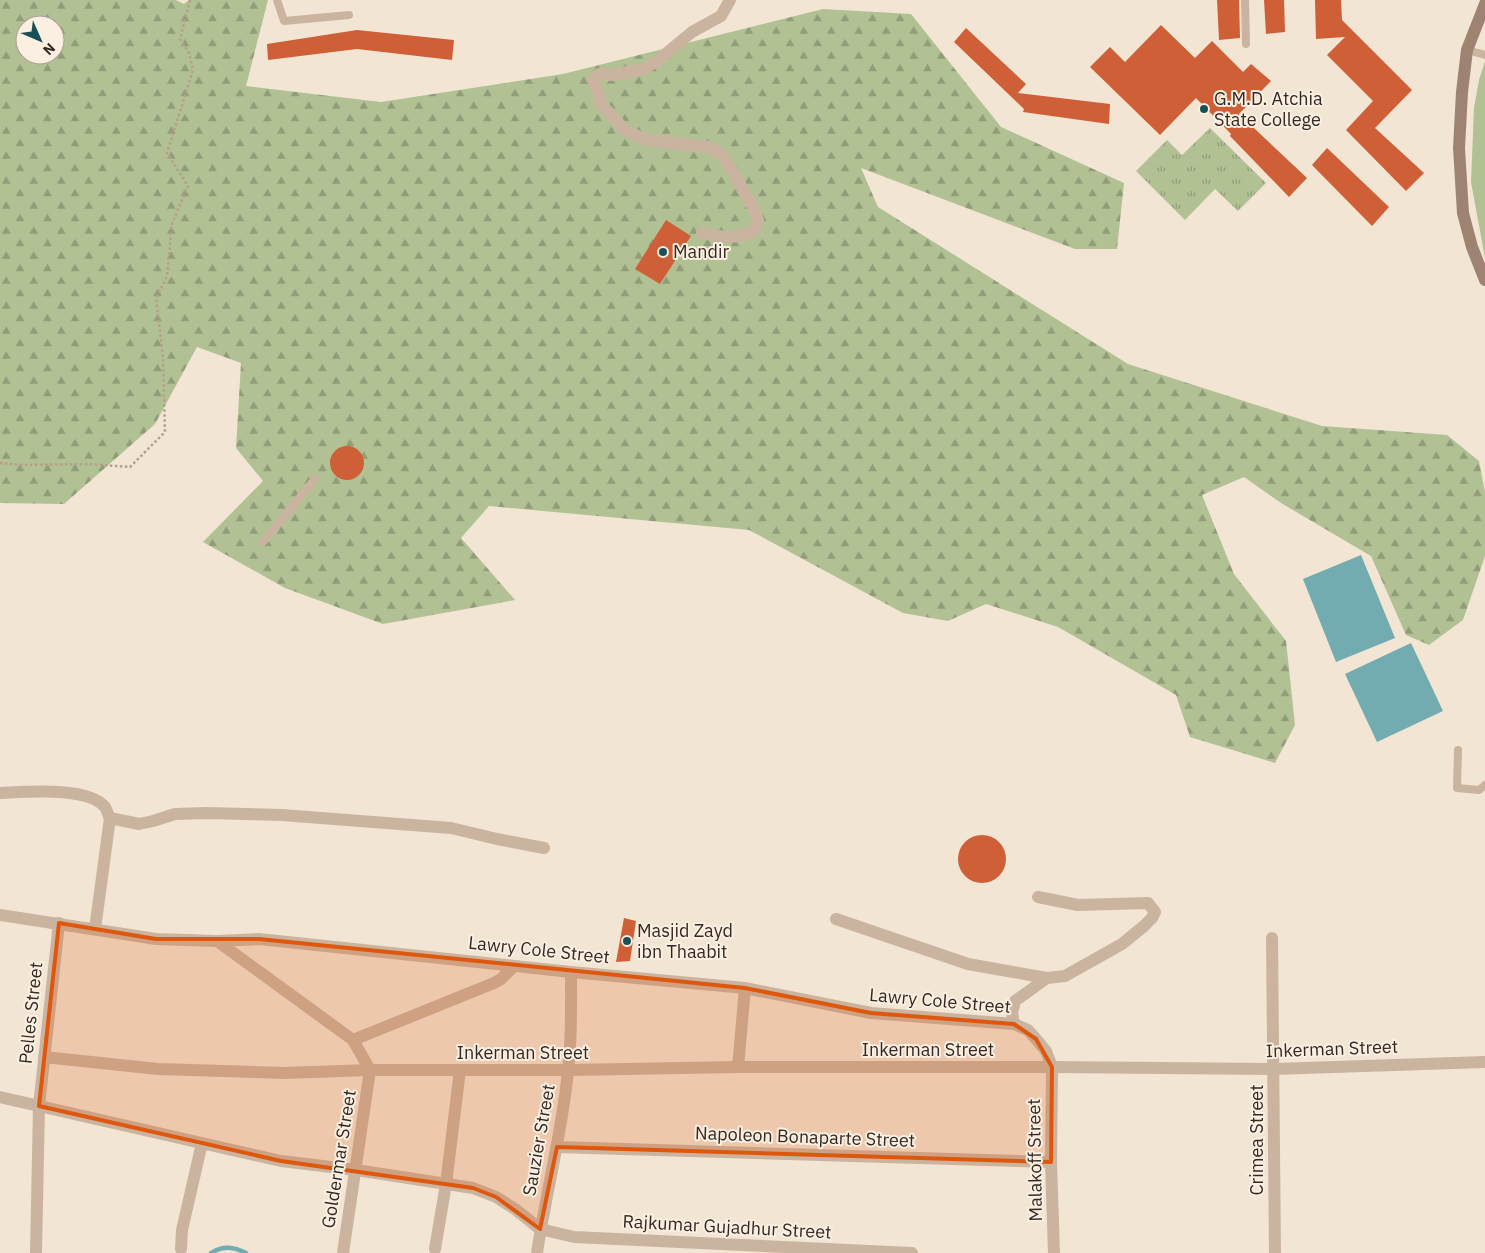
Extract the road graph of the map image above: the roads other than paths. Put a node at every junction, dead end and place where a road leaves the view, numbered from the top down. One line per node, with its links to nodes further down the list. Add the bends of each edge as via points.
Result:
1 (276, 0): 5 (lane, via 284,21)
2 (730, 0): 9 (street, via 722,16 692,32 658,61 644,69 613,75 599,74 592,79 602,105 626,131 647,140 708,147 726,160 753,207 758,220 755,230 746,235 724,238)
3 (1245, 0): 6 (lane)
4 (1485, 4): 7 (main road)
5 (349, 15)
6 (1246, 44)
7 (1467, 50): 8 (lane); 10 (main road, via 1460,110 1460,178 1463,214)
8 (1485, 55)
9 (702, 233)
10 (1485, 280)
11 (315, 479): 12 (lane)
12 (263, 542)
13 (1458, 750): 14 (lane, via 1457,788 1479,790)
14 (1485, 785)
15 (0, 793): 16 (street, via 69,792 94,799 105,808)
16 (110, 818): 17 (street, via 139,824 175,814 282,815 451,828); 22 (street)
17 (544, 848)
18 (1038, 896): 27 (street, via 1078,905 1148,903 1155,912 1122,944 1065,976)
19 (0, 915): 21 (street, Lawry Cole Street)
20 (836, 919): 27 (street, via 968,964)
21 (59, 923): 22 (street, Lawry Cole Street); 31 (street, Pelles Street)
22 (95, 929): 24 (street, Lawry Cole Street, via 156,939)
23 (1272, 938): 35 (street, Crimea Street)
24 (217, 941): 25 (street, Lawry Cole Street, via 259,938); 30 (street)
25 (514, 966): 26 (street, Lawry Cole Street); 30 (street, via 494,983)
26 (572, 972): 28 (street, Lawry Cole Street); 38 (street, Sauzier Street)
27 (1048, 978): 29 (street, via 1015,1001)
28 (745, 988): 29 (street, Lawry Cole Street, via 871,1013); 33 (street)
29 (1014, 1024): 34 (street, Lawry Cole Street, via 1028,1030 1036,1039 1046,1051)
30 (353, 1040): 36 (street)
31 (44, 1057): 36 (street, Inkerman Street, via 158,1069 284,1073); 40 (street, Pelles Street)
32 (1485, 1062): 35 (street, Inkerman Street)
33 (738, 1067): 34 (street, Inkerman Street); 38 (street, Inkerman Street)
34 (1052, 1067): 35 (street, Inkerman Street); 43 (street, Malakoff Street)
35 (1274, 1069): 55 (street, Crimea Street)
36 (370, 1070): 37 (street, Inkerman Street); 44 (street, Goldermar Street)
37 (460, 1070): 38 (street, Inkerman Street); 45 (street)
38 (569, 1070): 42 (street, Sauzier Street)
39 (0, 1097): 40 (street)
40 (39, 1106): 41 (street); 50 (street, Pelles Street)
41 (202, 1143): 44 (street, via 281,1161); 47 (street, via 182,1230)
42 (557, 1147): 43 (street, Napoleon Bonaparte Street); 46 (street, Sauzier Street)
43 (1051, 1162): 54 (street, Malakoff Street)
44 (356, 1170): 45 (street); 51 (street, Goldermar Street)
45 (446, 1184): 46 (street, via 473,1188 496,1197); 49 (street)
46 (540, 1229): 48 (street, Rajkumar Gujadhur Street, via 574,1237); 52 (street, Sauzier Street)
47 (181, 1249)
48 (739, 1249): 53 (street, Rajkumar Gujadhur Street)
49 (435, 1250)
50 (36, 1253)
51 (343, 1253)
52 (537, 1253)
53 (912, 1253)
54 (1054, 1253)
55 (1275, 1253)

